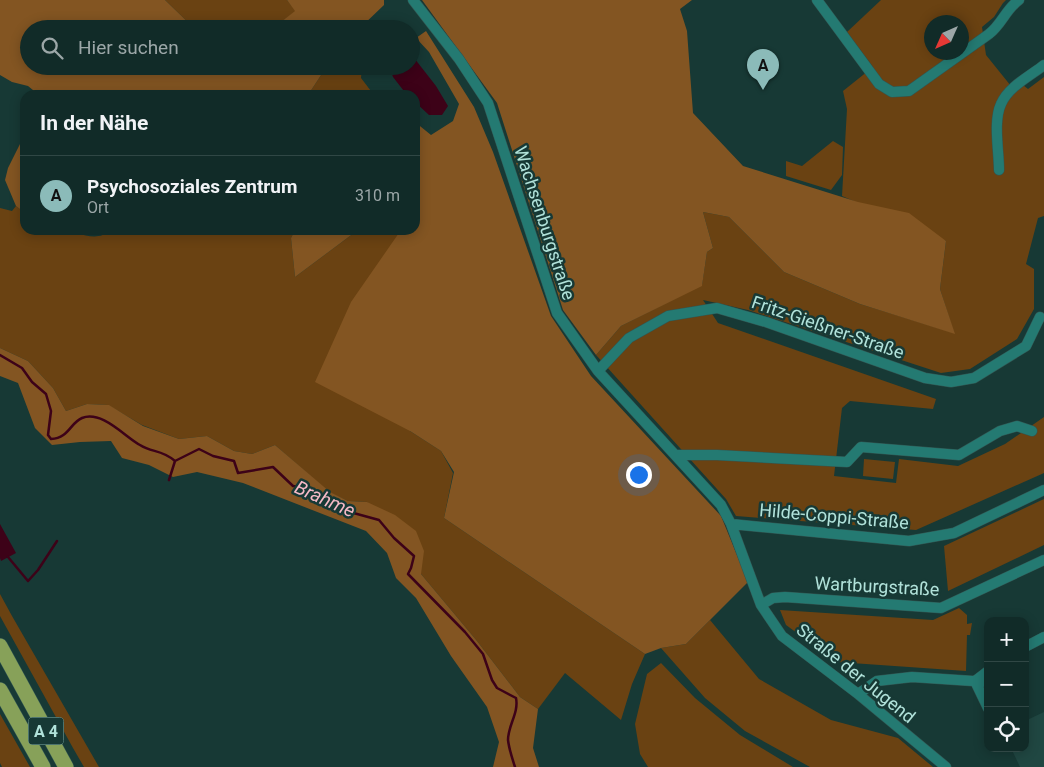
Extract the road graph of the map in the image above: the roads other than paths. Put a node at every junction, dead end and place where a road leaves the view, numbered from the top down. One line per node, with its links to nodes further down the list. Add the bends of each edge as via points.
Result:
1 (413, 0): 7 (street, Wachsenburgstraße, via 488,103 557,313)
2 (817, 0): 3 (street, via 880,84 892,92 909,91 989,34)
3 (1019, 0)
4 (1044, 65): 5 (street, via 1011,90 1001,103 997,116)
5 (1000, 170)
6 (1040, 317): 7 (street, Fritz-Gießner-Straße, via 1026,346 974,378 951,382 925,378 717,308 668,316 629,338)
7 (598, 371): 9 (street, Wachsenburgstraße)
8 (1032, 431): 9 (street, via 1017,426 1000,431 959,455 861,447 846,462)
9 (676, 455): 11 (street, Wachsenburgstraße, via 721,505)
10 (1044, 490): 11 (street, Hilde-Coppi-Straße, via 954,533 909,541)
11 (731, 524): 13 (street, Wachsenburgstraße)
12 (1044, 560): 14 (street, Wartburgstraße, via 941,608 784,597 773,598)
13 (747, 567): 14 (street, Straße der Jugend)
14 (761, 605): 22 (street, Straße der Jugend, via 782,636)
15 (1044, 637): 16 (street)
16 (1029, 644)
17 (0, 646): 25 (highway, A 4)
18 (984, 674): 19 (street)
19 (975, 681): 20 (street); 22 (street, via 912,677 877,681); 23 (street)
20 (984, 682)
21 (2, 693): 24 (highway, A 4)
22 (858, 694): 26 (street, Straße der Jugend)
23 (988, 707)
24 (43, 767)
25 (66, 767)
26 (946, 767)

